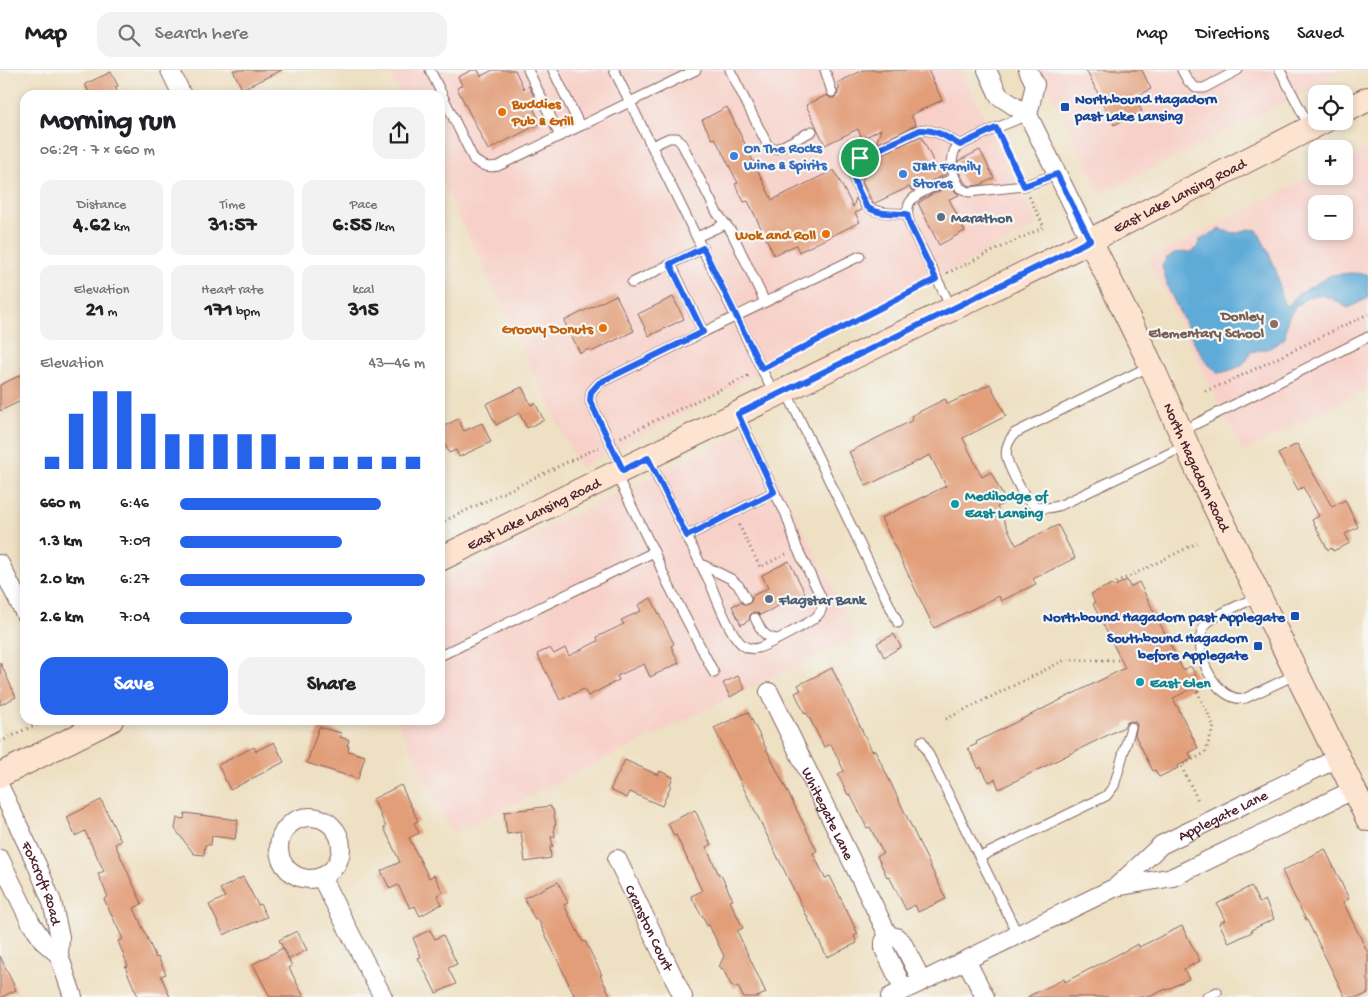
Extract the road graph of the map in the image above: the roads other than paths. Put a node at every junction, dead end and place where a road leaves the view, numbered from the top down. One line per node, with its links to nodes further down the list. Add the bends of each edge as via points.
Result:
1 (170, 70): 14 (street)
2 (430, 70): 15 (lane)
3 (528, 70): 26 (lane)
4 (553, 70): 23 (lane)
5 (614, 70): 19 (lane)
6 (696, 70): 19 (lane)
7 (730, 70): 25 (lane, via 768,146 779,148)
8 (825, 70): 16 (lane)
9 (987, 70): 22 (street, via 999,96)
10 (1028, 70): 22 (street, via 1035,84)
11 (1182, 70): 12 (lane, via 1196,88 1204,88)
12 (1238, 70)
13 (1280, 70): 21 (lane)
14 (180, 90)
15 (440, 90)
16 (832, 92)
17 (1368, 99): 20 (main road)
18 (445, 101): 26 (lane, via 474,160 488,168)
19 (630, 102): 23 (lane); 28 (lane)
20 (1353, 106)
21 (1308, 112)
22 (1028, 115): 27 (lane); 29 (street, North Hagadorn Road)
23 (580, 126): 26 (lane)
24 (1308, 130): 34 (main road, East Lake Lansing Road)
25 (812, 131)
26 (560, 136)
27 (960, 145): 30 (lane, via 954,151 951,167); 31 (lane, via 937,132 920,130 855,162 853,176 866,206 875,211)
28 (652, 146): 32 (lane, via 669,138 676,138 682,144); 33 (lane)
29 (1057, 174): 30 (lane, via 1024,186 969,192 960,188); 34 (street, North Hagadorn Road)
30 (954, 178): 31 (lane, via 915,196 909,203)
31 (907, 214): 40 (lane)
32 (725, 224): 33 (lane); 39 (lane)
33 (697, 237): 35 (lane)
34 (1090, 240): 40 (main road, East Lake Lansing Road); 44 (main road, North Hagadorn Road)
35 (703, 248): 37 (lane); 41 (lane)
36 (860, 256): 39 (lane)
37 (670, 264): 38 (lane); 42 (lane)
38 (632, 283)
39 (765, 302): 41 (lane)
40 (952, 309): 45 (main road, East Lake Lansing Road)
41 (736, 316): 42 (lane); 45 (lane, via 762,369)
42 (703, 332): 49 (lane, via 599,383 591,392 590,401)
43 (1368, 337): 47 (lane)
44 (1152, 365): 47 (main road, North Hagadorn Road); 47 (lane, via 1015,432 1007,447 1007,463 1029,502 1052,508)
45 (780, 393): 46 (main road, East Lake Lansing Road); 60 (lane)
46 (738, 414): 48 (main road, East Lake Lansing Road); 50 (lane)
47 (1184, 438): 56 (main road, North Hagadorn Road)
48 (648, 458): 49 (main road, East Lake Lansing Road); 51 (lane)
49 (620, 472): 52 (lane); 53 (main road, East Lake Lansing Road)
50 (774, 492): 51 (lane); 61 (lane, via 823,605 813,620)
51 (687, 536): 55 (lane)
52 (654, 552): 62 (lane); 63 (lane)
53 (445, 557)
54 (0, 564): 58 (street)
55 (701, 564): 57 (lane, via 731,579); 61 (lane, via 737,640 749,649)
56 (1258, 596): 64 (main road, North Hagadorn Road); 64 (lane, via 1212,619 1201,633 1203,659 1212,678 1220,689 1240,699)
57 (746, 599)
58 (20, 604)
59 (755, 618): 61 (lane, via 763,633)
60 (898, 623)
61 (776, 639)
62 (445, 654)
63 (714, 673)
64 (1297, 674): 69 (main road, North Hagadorn Road)
65 (769, 692): 79 (street, Whitegate Lane)
66 (1131, 726): 74 (lane, via 1114,786 1106,796)
67 (81, 727): 70 (main road)
68 (922, 741): 74 (lane)
69 (1338, 758): 72 (main road, North Hagadorn Road); 78 (street, Applegate Lane, via 1161,845)
70 (0, 775)
71 (0, 787): 81 (street, Foxcroft Road, via 52,902 60,937)
72 (1353, 790): 73 (main road, North Hagadorn Road); 78 (street, Applegate Lane, via 1173,877)
73 (1368, 820)
74 (980, 858): 80 (lane)
75 (0, 859): 81 (street, Foxcroft Road, via 31,923 44,942)
76 (617, 859): 88 (street, Cranston Court)
77 (321, 877): 87 (street)
78 (1116, 887): 80 (street, Applegate Lane)
79 (888, 935): 83 (street, Whitegate Lane, via 896,936 902,942); 85 (street, Whitegate Lane, via 884,950)
80 (1018, 935): 82 (street, Applegate Lane)
81 (59, 955): 86 (street, Foxcroft Road)
82 (966, 960): 83 (street, Applegate Lane); 89 (street)
83 (922, 981): 85 (street, Applegate Lane)
84 (1217, 992): 90 (lane)
85 (897, 994)
86 (73, 997)
87 (383, 997)
88 (683, 997)
89 (986, 997)
90 (1207, 997)

